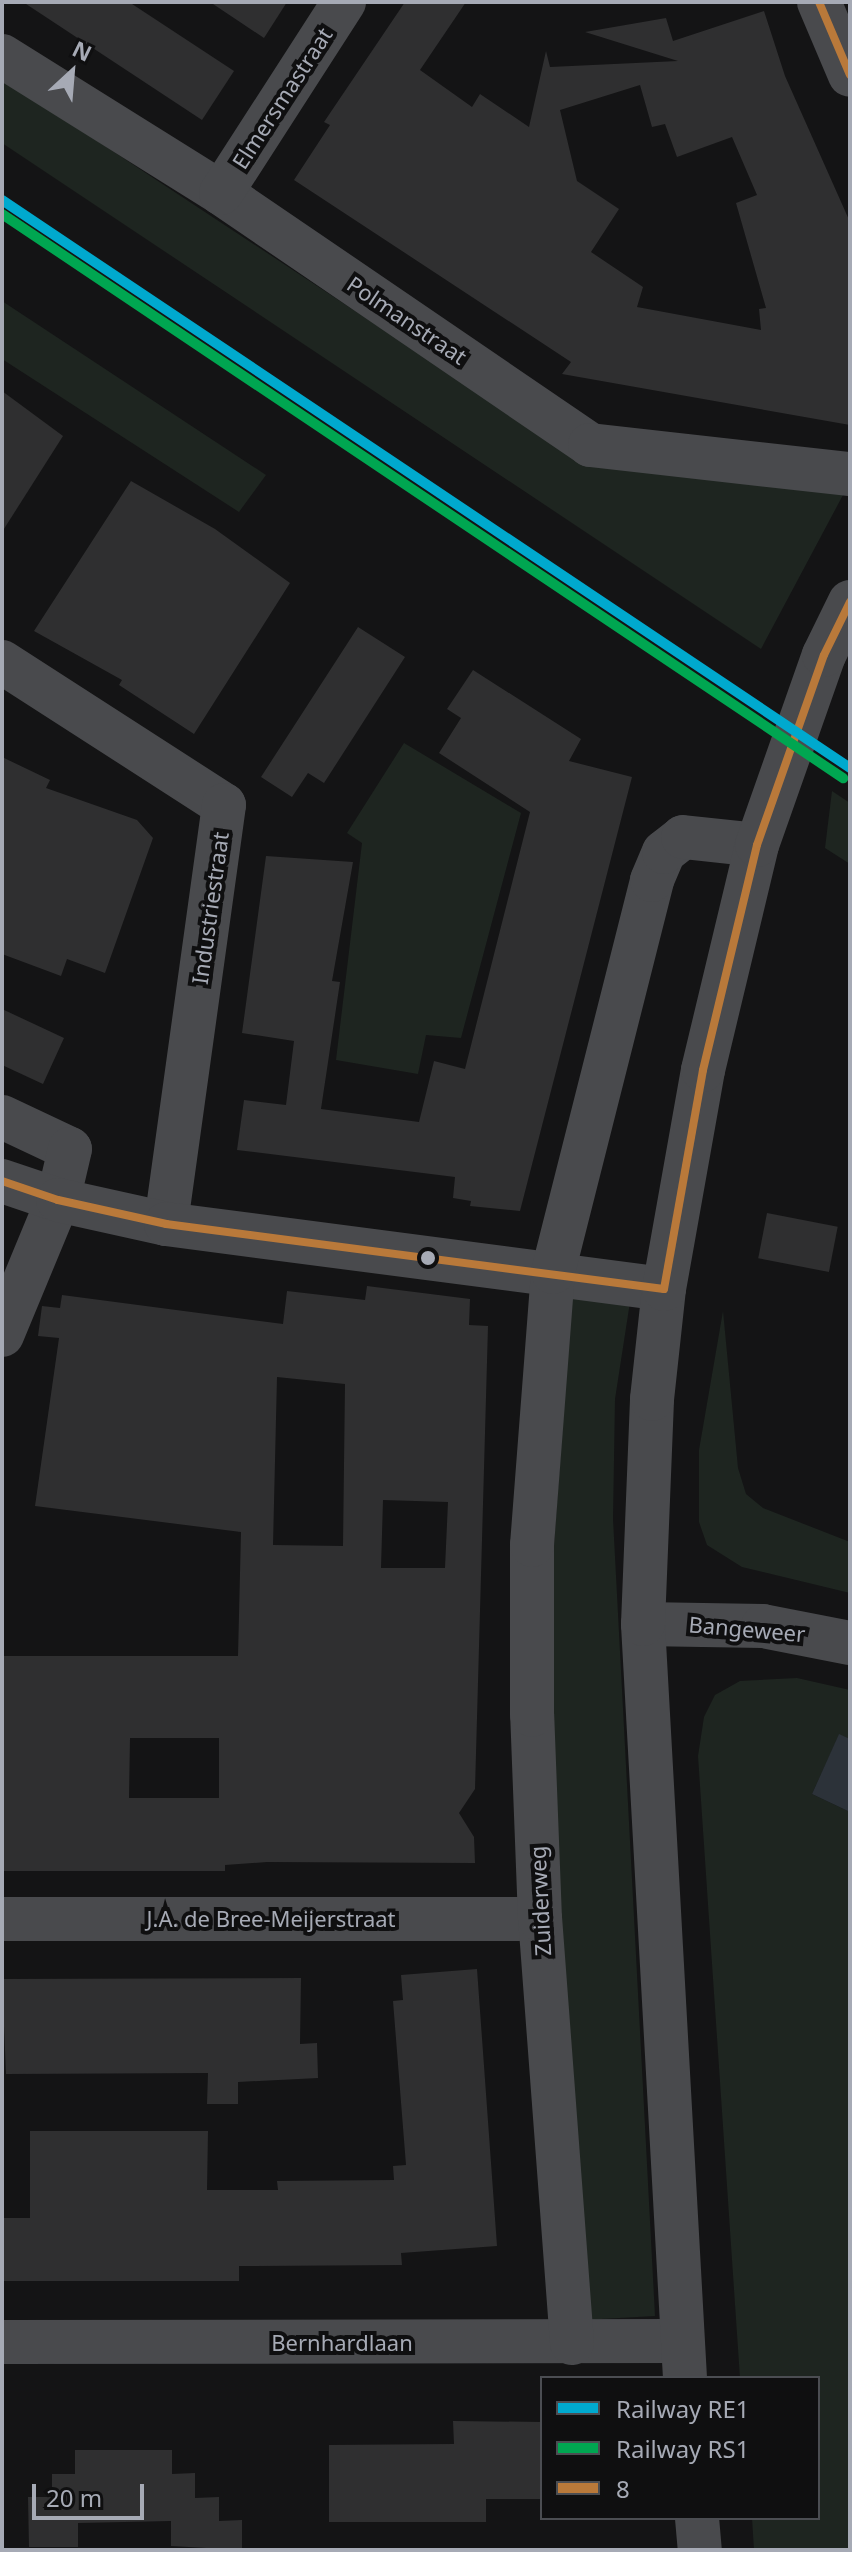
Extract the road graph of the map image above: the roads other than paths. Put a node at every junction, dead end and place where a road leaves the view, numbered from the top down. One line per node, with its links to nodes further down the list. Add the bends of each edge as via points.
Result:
1 (344, 2): 5 (street, Elmersmastraat)
2 (819, 2): 4 (street)
3 (2, 56): 5 (street, Polmanstraat)
4 (850, 75)
5 (221, 193): 6 (street, Polmanstraat, via 590,445)
6 (850, 474)
7 (850, 602): 9 (street, via 824,655)
8 (2, 662): 13 (street, Industriestraat, via 224,805)
9 (757, 845): 14 (street, Zuiderweg, via 683,837 664,852 652,880); 15 (street, via 703,1070)
10 (2, 1117): 12 (street, via 70,1149)
11 (2, 1181): 12 (street)
12 (58, 1200): 13 (street); 16 (street)
13 (166, 1224): 14 (street)
14 (553, 1272): 15 (street); 20 (street, Zuiderweg, via 532,1545)
15 (664, 1289): 17 (street, via 652,1399)
16 (2, 1335)
17 (643, 1624): 18 (street, Bangeweer, via 763,1626); 23 (street)
18 (850, 1643)
19 (2, 1919): 20 (street, J.A. de Bree-Meijerstraat)
20 (540, 1919): 22 (street, Zuiderweg)
21 (2, 2342): 22 (street, Bernhardlaan)
22 (572, 2343): 23 (street, Bernhardlaan)
23 (684, 2360)
24 (697, 2520): 25 (street)
25 (700, 2550)

